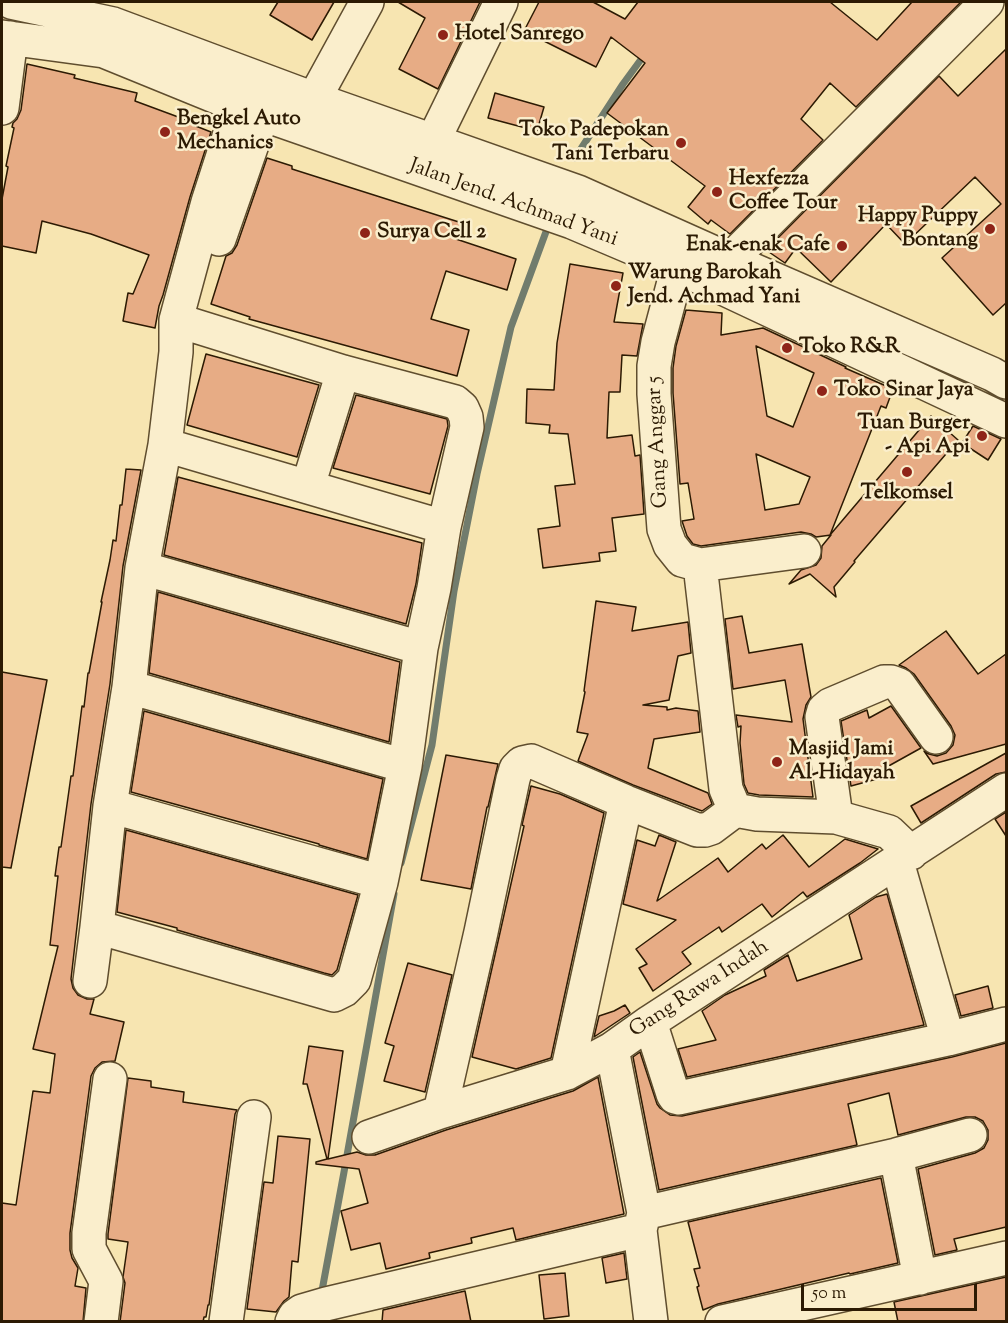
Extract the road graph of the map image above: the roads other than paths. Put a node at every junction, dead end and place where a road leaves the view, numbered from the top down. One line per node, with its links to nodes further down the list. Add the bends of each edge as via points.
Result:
1 (11, 2): 5 (street, Jalan Jend. Achmad Yani)
2 (368, 2): 7 (street)
3 (501, 2): 10 (street)
4 (987, 2): 12 (street)
5 (105, 25): 6 (street, Jalan Jend. Achmad Yani); 7 (street, Jalan Jend. Achmad Yani); 9 (street, Jalan Jend. Achmad Yani)
6 (6, 37): 8 (street)
7 (314, 99): 10 (street, Jalan Jend. Achmad Yani)
8 (2, 108)
9 (251, 109): 11 (street, Jalan Jend. Achmad Yani); 14 (street, via 208,202)
10 (433, 141): 11 (street, Jalan Jend. Achmad Yani)
11 (549, 198): 12 (street, Jalan Jend. Achmad Yani, via 578,192); 13 (street, Jalan Jend. Achmad Yani, via 572,222)
12 (730, 260): 16 (street, Jalan Jend. Achmad Yani)
13 (678, 267): 17 (street, Jalan Jend. Achmad Yani); 22 (street, Gang Anggar 5, via 658,342 654,394 664,529 682,560)
14 (180, 332): 15 (street); 18 (street)
15 (343, 372): 19 (street); 20 (street, via 455,402 462,408 467,427)
16 (1002, 372)
17 (1006, 421)
18 (165, 445): 19 (street); 23 (street)
19 (308, 486): 20 (street)
20 (444, 527): 24 (street)
21 (804, 551): 22 (street)
22 (700, 565): 31 (street, via 726,789)
23 (142, 568): 24 (street); 25 (street)
24 (421, 648): 27 (street)
25 (129, 687): 27 (street); 30 (street)
26 (936, 737): 32 (street, via 899,685 891,682 830,705 822,717)
27 (405, 766): 34 (street)
28 (1006, 790): 33 (street, Gang Rawa Indah)
29 (626, 802): 31 (street, via 697,830 711,828); 41 (street); 43 (street, via 531,761 516,769)
30 (110, 806): 34 (street); 35 (street)
31 (735, 810): 32 (street)
32 (836, 817): 33 (street, via 889,832)
33 (904, 858): 37 (street, Gang Rawa Indah); 39 (street)
34 (381, 882): 35 (street, via 354,980 334,995)
35 (98, 927): 36 (street)
36 (90, 981)
37 (650, 1022): 39 (street, via 673,1094 679,1098); 40 (street, Gang Rawa Indah)
38 (1006, 1024): 39 (street)
39 (948, 1039)
40 (612, 1048): 41 (street, Gang Rawa Indah); 48 (street)
41 (567, 1073): 43 (street, Gang Rawa Indah)
42 (110, 1079): 52 (street, via 89,1233 89,1249 106,1281)
43 (440, 1112): 46 (street, Gang Rawa Indah)
44 (254, 1117): 53 (street)
45 (970, 1135): 47 (street)
46 (369, 1137)
47 (896, 1155): 48 (street); 50 (street)
48 (642, 1221): 51 (street); 54 (street)
49 (1006, 1258): 50 (street)
50 (920, 1278): 55 (street)
51 (307, 1312)
52 (100, 1322)
53 (226, 1322)
54 (651, 1322)
55 (722, 1322)

